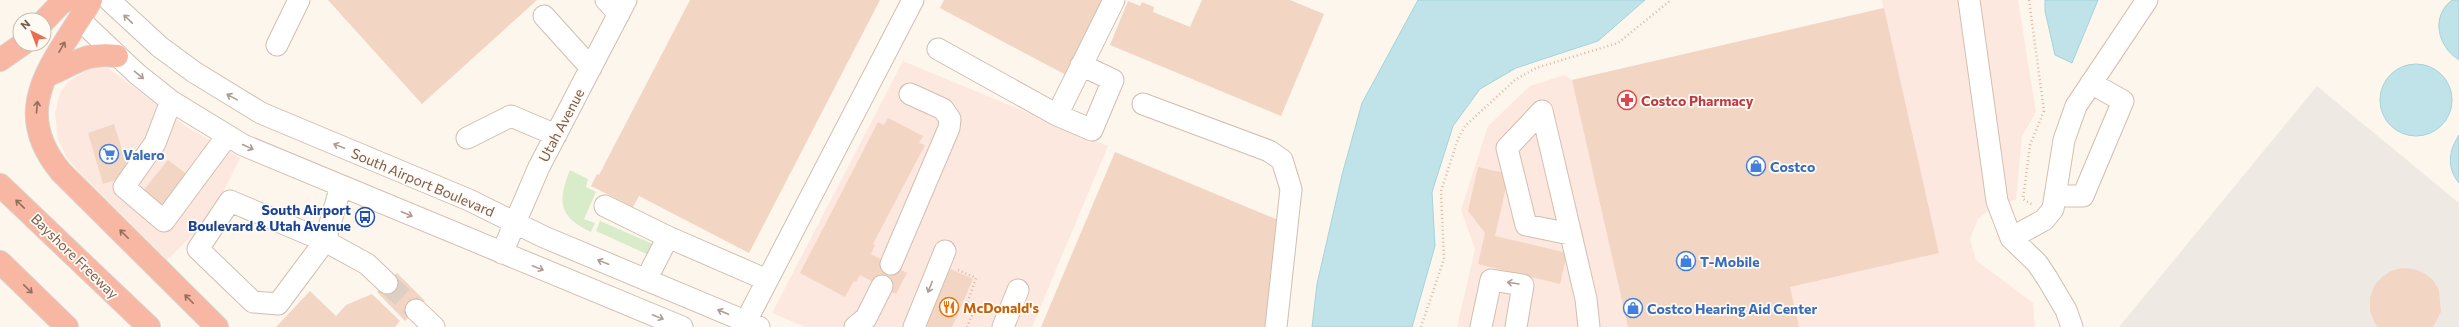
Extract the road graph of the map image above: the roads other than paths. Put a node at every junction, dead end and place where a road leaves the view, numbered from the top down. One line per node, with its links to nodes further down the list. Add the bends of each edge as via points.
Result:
1 (68, 0): 10 (highway, via 62,2)
2 (91, 0): 12 (highway)
3 (109, 0): 33 (street, South Airport Boulevard, one-way to 3, via 468,200 261,113 228,95 160,47)
4 (299, 0): 13 (street)
5 (913, 0): 43 (street)
6 (1114, 0): 18 (street)
7 (1969, 0): 36 (street, via 1997,201)
8 (2147, 0): 21 (street)
9 (617, 5): 19 (street, Utah Avenue)
10 (52, 13)
11 (544, 16): 19 (street)
12 (80, 20): 16 (street); 20 (highway, one-way to 12)
13 (277, 45)
14 (938, 49): 25 (street)
15 (12, 51): 17 (highway)
16 (117, 56): 20 (highway, via 87,56); 23 (street, one-way to 23)
17 (0, 60)
18 (1081, 66): 25 (street); 25 (street, via 1113,80 1092,130)
19 (591, 68): 27 (street, Utah Avenue)
20 (46, 76): 52 (highway, one-way to 20, via 48,157 36,123 38,98)
21 (2091, 83): 31 (street, via 2076,106 2064,140); 31 (street, via 2123,102 2083,196)
22 (910, 94): 41 (street, via 944,109 950,119 949,128)
23 (172, 101): 26 (street); 26 (street, via 155,143 124,187 164,221)
24 (1143, 104): 58 (street, via 1269,150 1282,160 1291,189)
25 (1057, 114)
26 (227, 136): 30 (street, one-way to 30)
27 (556, 136): 28 (street, via 511,116); 33 (street, Utah Avenue, via 539,166)
28 (467, 138)
29 (0, 185): 51 (highway, Bayshore Freeway, one-way to 29)
30 (341, 186): 37 (street); 39 (street, one-way to 39)
31 (2056, 196): 36 (street, via 2053,209 2044,220)
32 (605, 206): 35 (street)
33 (516, 223): 39 (street, Utah Avenue); 42 (street, South Airport Boulevard, one-way to 33)
34 (1570, 234): 34 (street, via 1566,219 1542,111 1507,148 1526,225); 61 (street, via 1586,299)
35 (668, 237): 42 (street); 43 (street)
36 (2011, 238): 49 (street, via 2033,259 2047,278)
37 (325, 241): 37 (street, via 230,201 198,249 253,302 278,304); 44 (street, via 367,264)
38 (945, 251): 56 (street, one-way to 56)
39 (502, 253): 54 (street, one-way to 54)
40 (0, 262): 50 (highway, one-way to 50)
41 (891, 264)
42 (646, 280): 48 (street, South Airport Boulevard, one-way to 42)
43 (767, 280): 48 (street)
44 (387, 283)
45 (882, 286): 55 (street, via 866,318)
46 (1018, 290): 57 (street)
47 (416, 310): 53 (street)
48 (749, 325)
49 (2074, 326)
50 (67, 327)
51 (150, 327)
52 (217, 327)
53 (434, 327)
54 (682, 327)
55 (855, 327)
56 (914, 327)
57 (1003, 327)
58 (1276, 327)
59 (1481, 327): 60 (street, one-way to 59, via 1523,285 1491,280)
60 (1516, 327)
61 (1589, 327)

